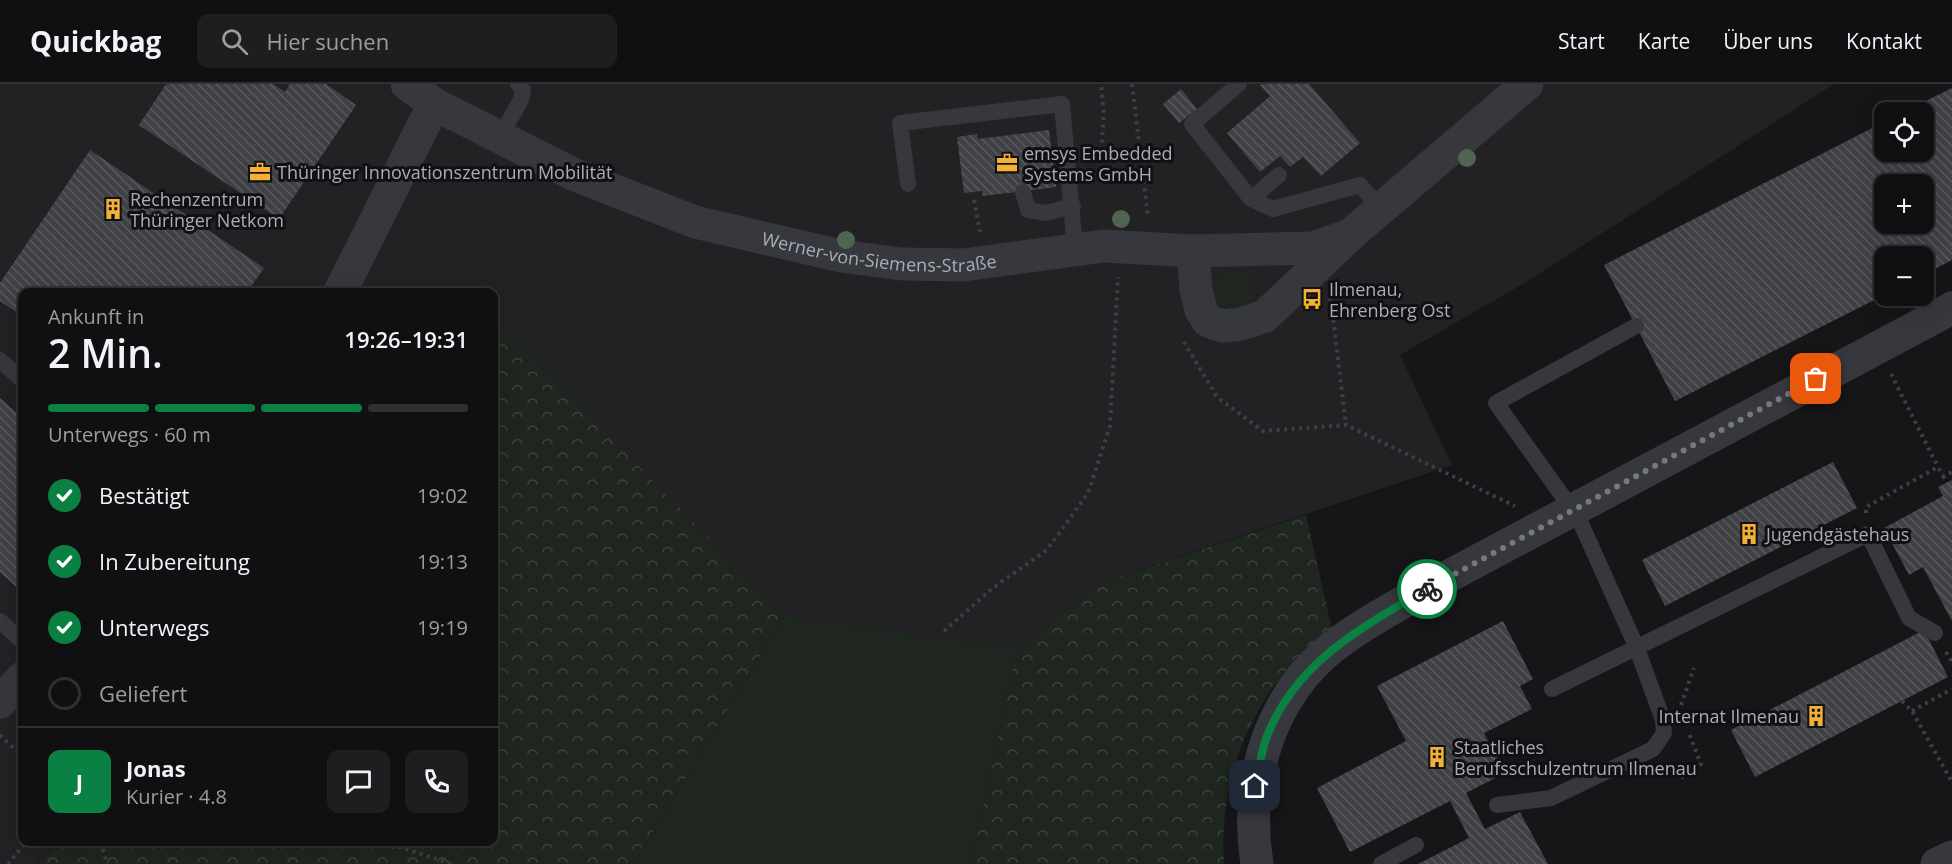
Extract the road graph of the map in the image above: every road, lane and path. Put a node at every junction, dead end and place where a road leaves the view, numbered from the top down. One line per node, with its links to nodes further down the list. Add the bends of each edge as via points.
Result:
1 (407, 84): 7 (street, Werner-von-Siemens-Straße)
2 (518, 84): 8 (lane, via 523,90 521,100)
3 (1101, 84): 9 (path, via 1101,151)
4 (1132, 84): 18 (path)
5 (1239, 84): 13 (lane, via 1192,124)
6 (1527, 84): 15 (street, Werner-von-Siemens-Straße)
7 (434, 104): 8 (street, Werner-von-Siemens-Straße); 22 (street)
8 (498, 138): 19 (street, Werner-von-Siemens-Straße, via 575,175 695,222 841,256 902,264 963,265)
9 (1068, 154): 11 (lane, via 1062,104 900,123); 14 (lane)
10 (1279, 175): 13 (lane)
11 (908, 184)
12 (1023, 192): 14 (lane, via 1028,210 1047,213)
13 (1251, 199): 15 (lane, via 1273,209 1360,185)
14 (1073, 206): 19 (lane)
15 (1382, 209): 16 (street, Werner-von-Siemens-Straße)
16 (1350, 235): 20 (street, Werner-von-Siemens-Straße, via 1313,248); 21 (street, Werner-von-Siemens-Straße)
17 (1119, 247): 18 (street, Werner-von-Siemens-Straße); 19 (street, Werner-von-Siemens-Straße); 37 (path, via 1110,426 1088,493 1047,550 994,587)
18 (1152, 248): 20 (street, Werner-von-Siemens-Straße)
19 (1075, 249)
20 (1193, 251): 21 (street, Werner-von-Siemens-Straße, via 1201,310 1208,321 1223,326 1265,316)
21 (1309, 276): 29 (path, via 1331,301)
22 (342, 288)
23 (1952, 308): 26 (street)
24 (1636, 326): 34 (lane, via 1496,403)
25 (1182, 338): 29 (path, via 1217,397 1263,431)
26 (1877, 346): 30 (path); 34 (street)
27 (0, 360): 28 (lane)
28 (18, 376)
29 (1346, 425): 34 (path)
30 (1938, 467): 32 (path); 35 (path, via 1866,507)
31 (1952, 472): 32 (path)
32 (1943, 476): 33 (path)
33 (1946, 483)
34 (1562, 517): 40 (lane); 63 (street, via 1372,621 1323,655 1291,690 1267,737 1255,786)
35 (1868, 534): 38 (lane, via 1910,618); 40 (lane)
36 (0, 621): 39 (lane)
37 (944, 632)
38 (1935, 633)
39 (18, 637)
40 (1636, 646): 44 (lane); 54 (lane, via 1663,720 1664,733 1653,749 1551,798)
41 (1694, 668): 47 (path)
42 (18, 682): 46 (street)
43 (1952, 688): 48 (path)
44 (1552, 689)
45 (1902, 701): 48 (path)
46 (0, 702)
47 (1679, 711)
48 (1912, 711): 53 (path)
49 (1684, 721): 52 (path, via 1701,764)
50 (0, 735): 51 (path)
51 (18, 752)
52 (1681, 778)
53 (1952, 782)
54 (1497, 805)
55 (1416, 845): 64 (lane)
56 (23, 846): 60 (path)
57 (101, 846): 61 (path)
58 (396, 846): 62 (path)
59 (1952, 857): 65 (street)
60 (8, 864)
61 (107, 864)
62 (452, 864)
63 (1257, 864)
64 (1381, 864)
65 (1937, 864)

